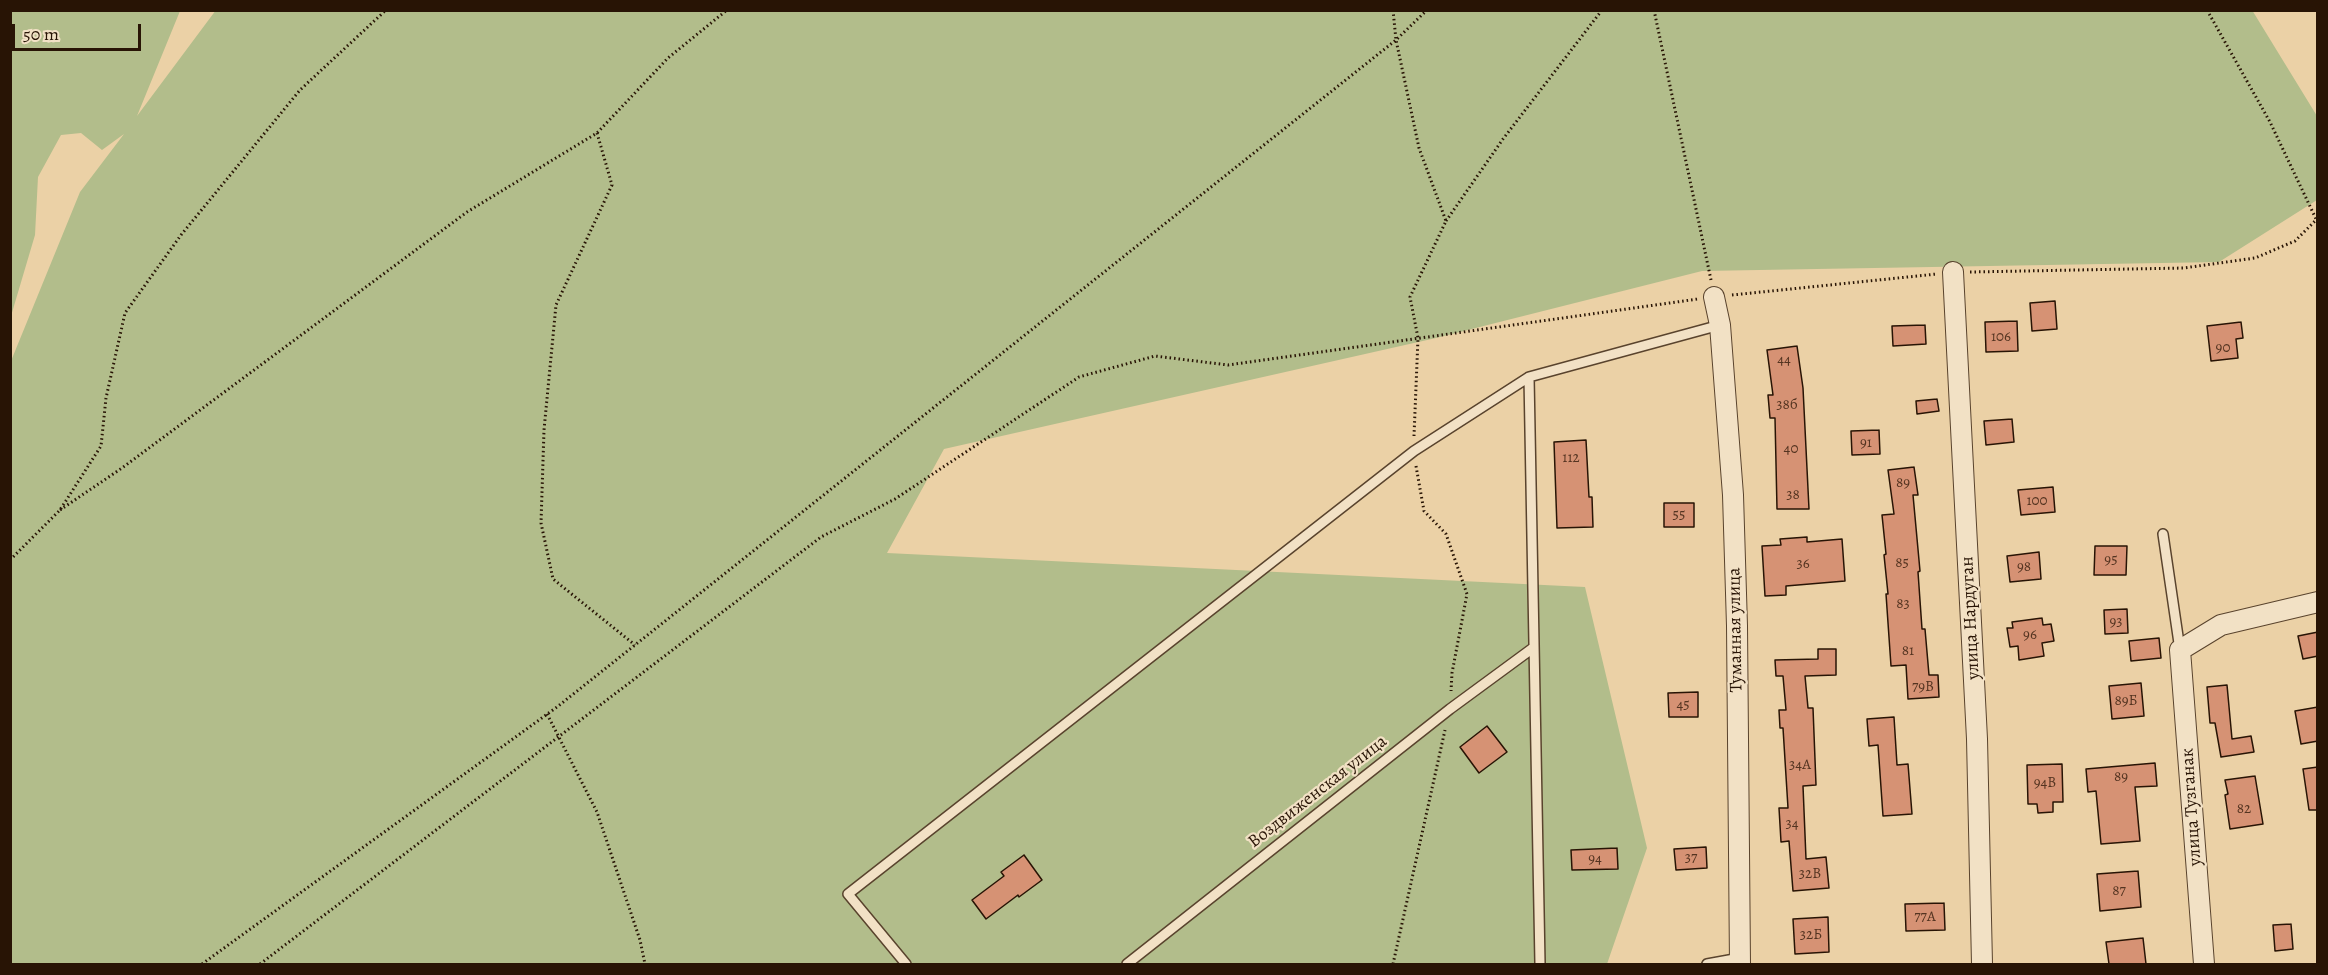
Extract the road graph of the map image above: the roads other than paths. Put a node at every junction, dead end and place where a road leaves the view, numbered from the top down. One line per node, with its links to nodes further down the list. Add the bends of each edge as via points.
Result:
1 (1953, 272): 14 (street, улица Нардуган, via 1977,739)
2 (1714, 297): 3 (street, Туманная улица)
3 (1720, 325): 4 (lane); 9 (street, Туманная улица, via 1733,495)
4 (1529, 377): 7 (lane); 10 (lane, via 1414,450 848,894)
5 (2163, 534): 8 (lane)
6 (2318, 602): 8 (street, via 2221,625)
7 (1533, 648): 11 (lane, Воздвиженская улица); 12 (lane)
8 (2180, 650): 15 (street, улица Тузганак)
9 (1740, 961): 13 (lane)
10 (906, 964)
11 (1127, 964)
12 (1540, 964)
13 (1707, 964)
14 (1982, 964)
15 (2204, 964)

